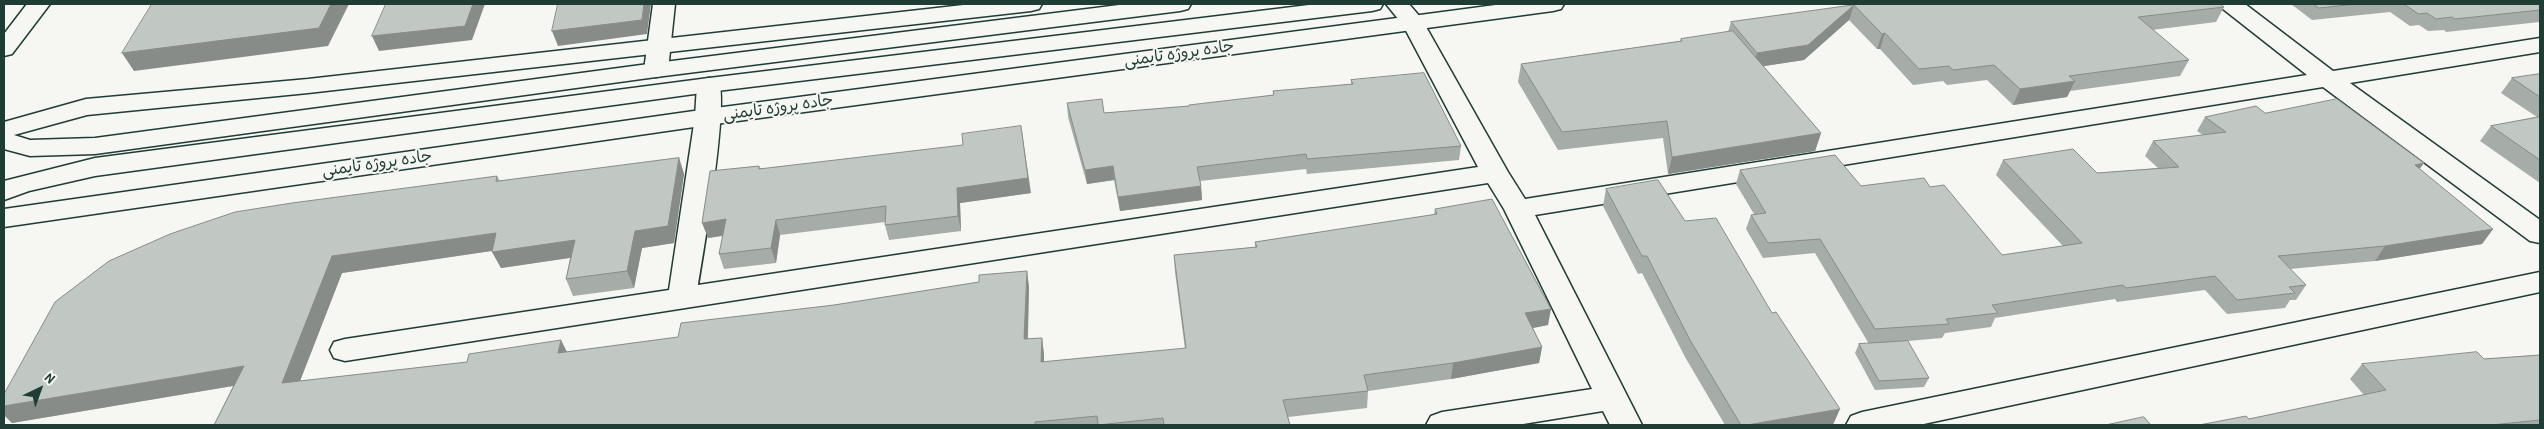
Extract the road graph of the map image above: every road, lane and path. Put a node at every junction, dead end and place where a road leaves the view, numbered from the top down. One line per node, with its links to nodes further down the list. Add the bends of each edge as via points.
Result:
1 (39, 4): 11 (street)
2 (664, 4): 9 (street)
3 (1031, 4): 9 (street)
4 (1180, 4): 12 (street)
5 (1372, 4): 14 (street, جاده پروژه تایمنی)
6 (1553, 4): 8 (street, جاده پروژه تایمنی)
7 (2231, 4): 13 (street)
8 (1405, 13): 15 (street, جاده پروژه تایمنی); 18 (street)
9 (659, 45): 12 (street); 16 (street, via 308,86 86,107)
10 (2540, 45): 13 (street)
11 (4, 49)
12 (656, 70): 17 (street, via 95,146 30,148)
13 (2328, 79): 20 (street); 22 (street)
14 (709, 85): 15 (street); 19 (street, جاده پروژه تایمنی, via 95,167)
15 (708, 117): 21 (street, جاده پروژه تایمنی); 24 (street)
16 (4, 130)
17 (4, 142)
18 (1495, 173): 20 (street); 24 (street)
19 (4, 191)
20 (1518, 209): 26 (street)
21 (4, 218)
22 (2540, 234)
23 (2540, 282): 29 (street)
24 (682, 299): 25 (street)
25 (345, 350)
26 (1611, 398): 27 (street); 28 (street)
27 (1442, 425)
28 (1626, 425)
29 (1862, 425)

